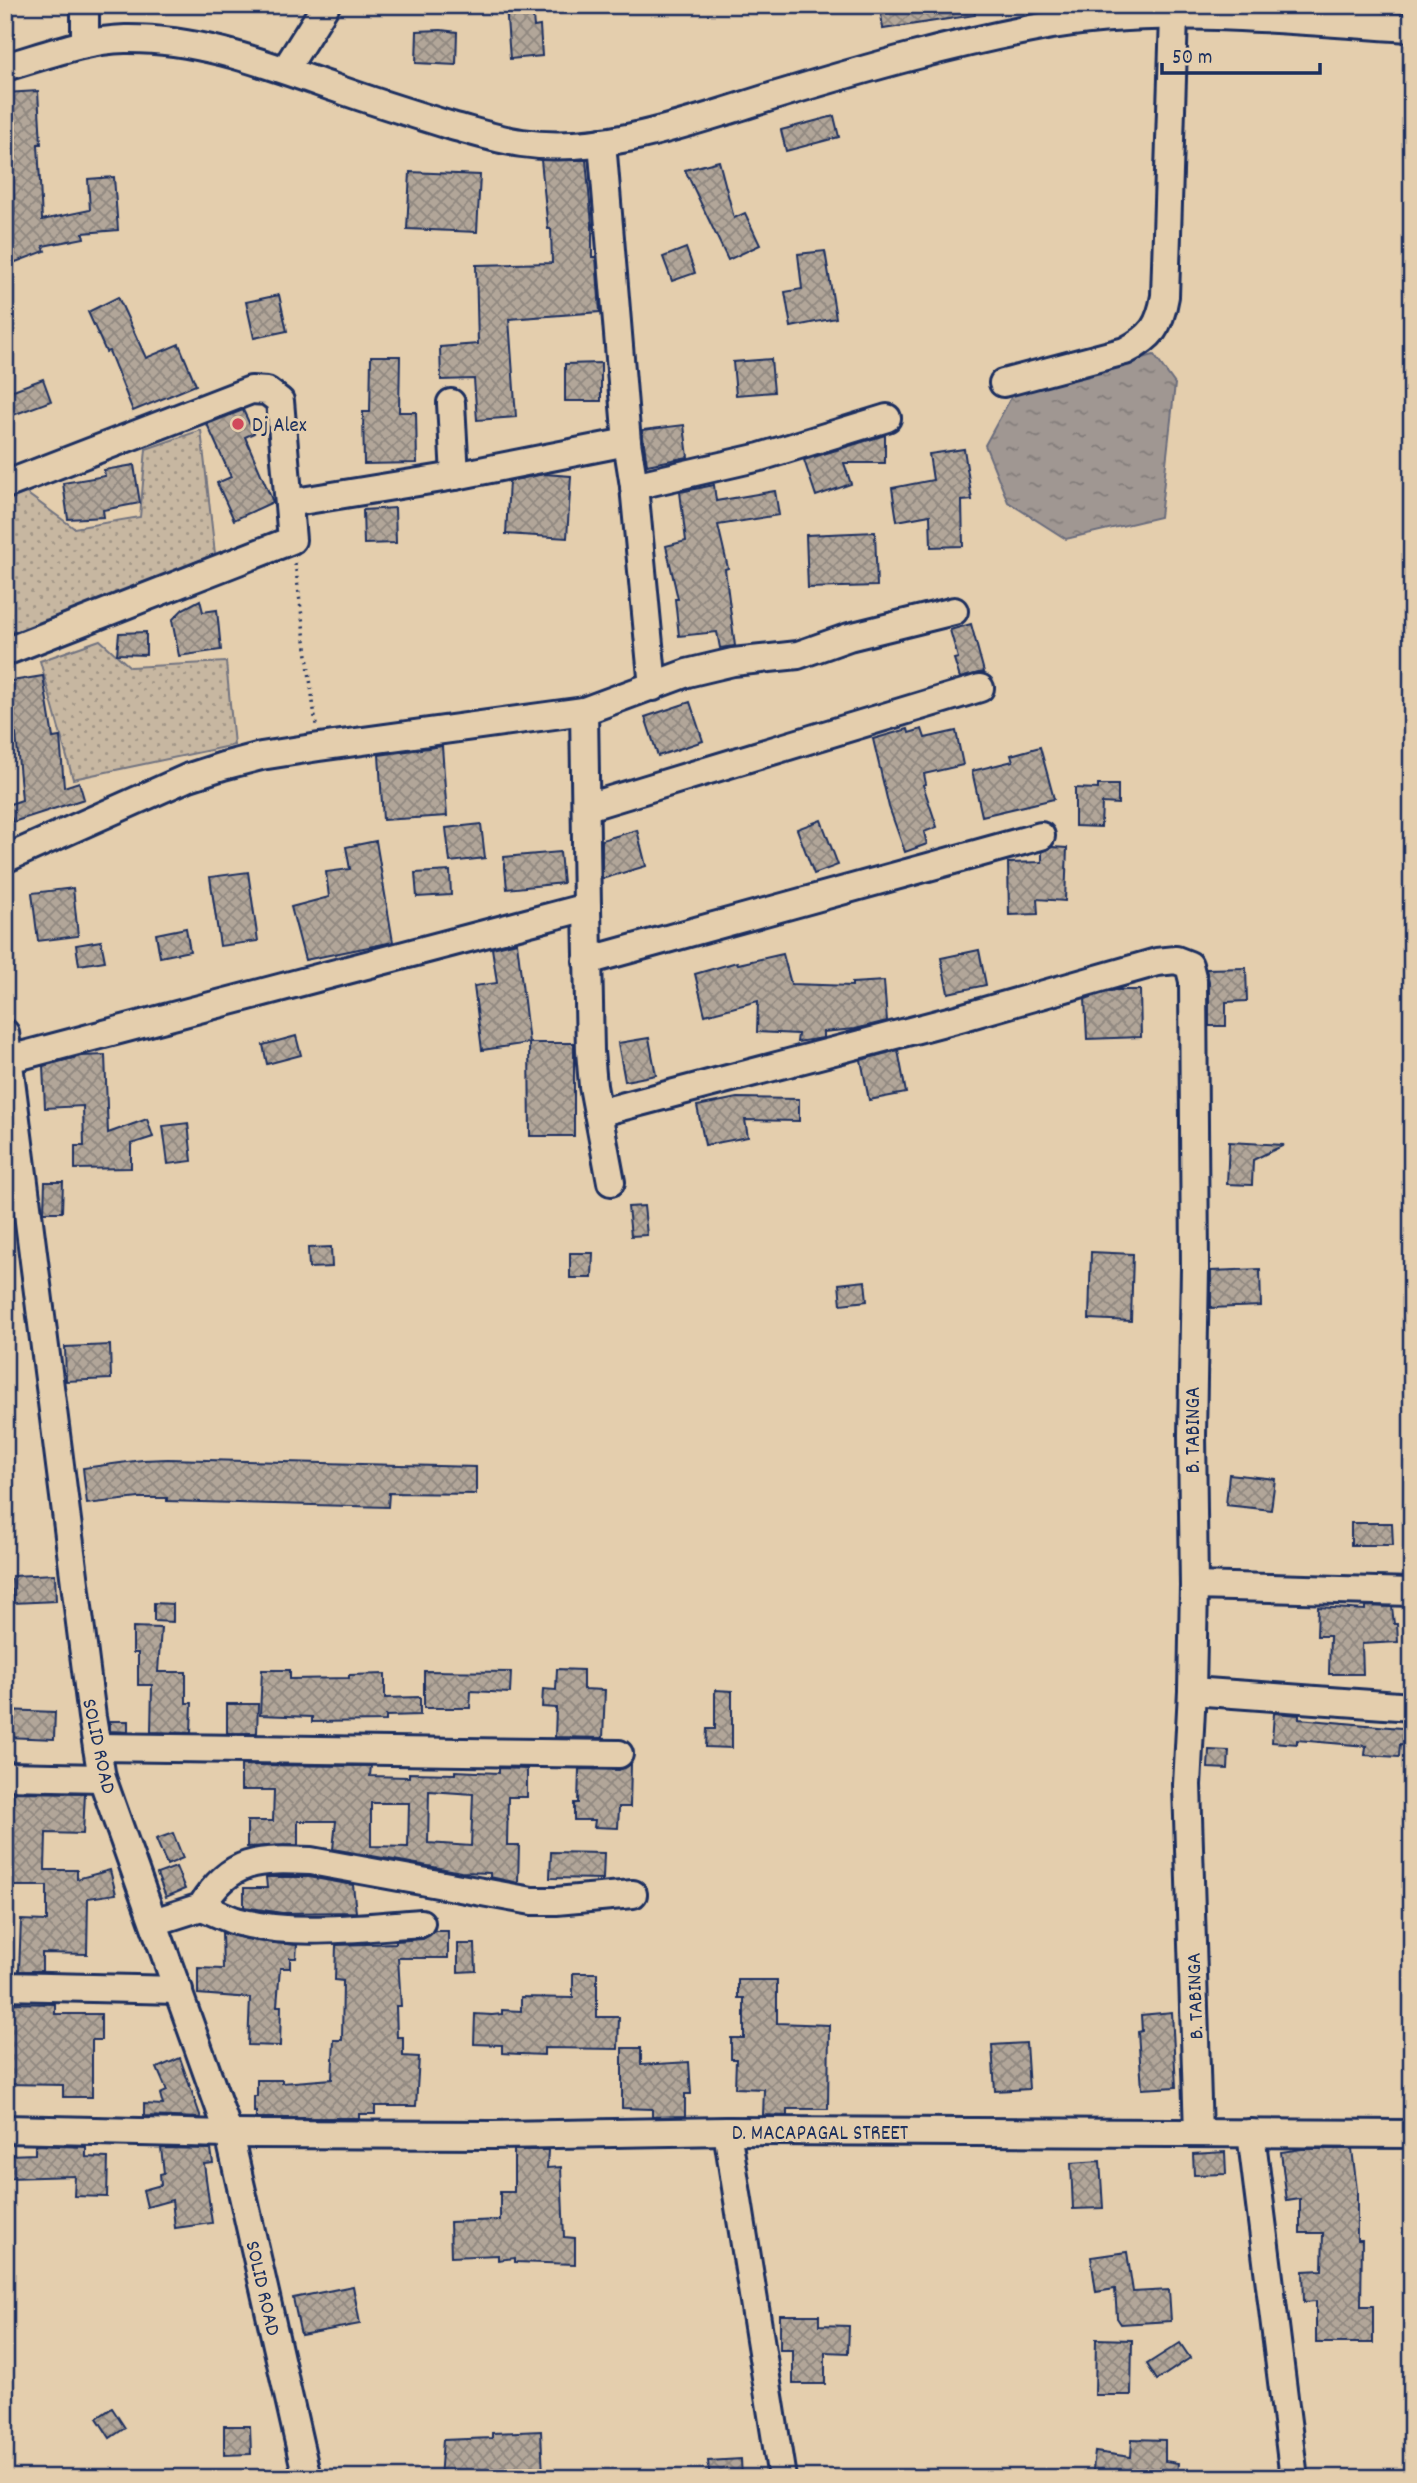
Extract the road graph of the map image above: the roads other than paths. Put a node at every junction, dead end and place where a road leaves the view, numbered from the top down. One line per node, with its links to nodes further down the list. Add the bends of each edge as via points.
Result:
1 (85, 5): 6 (street)
2 (326, 5): 8 (street)
3 (1202, 11): 4 (street); 5 (street)
4 (1174, 16): 9 (street, via 1096,20 997,36 850,73 661,130); 10 (street, via 1162,314 1148,336 1125,351)
5 (1412, 29)
6 (85, 43): 7 (street); 8 (street, via 167,40 211,47)
7 (5, 67)
8 (285, 71): 9 (street, via 389,107 524,144)
9 (602, 142): 13 (street)
10 (1003, 383)
11 (451, 402): 14 (street)
12 (887, 418): 16 (street, via 760,457)
13 (627, 442): 14 (street); 16 (street)
14 (455, 476): 17 (street)
15 (5, 485): 17 (street, via 259,390 280,401)
16 (634, 486): 20 (street)
17 (289, 503): 19 (street, via 292,540)
18 (954, 611): 20 (street, via 798,655 687,673)
19 (5, 652)
20 (653, 687): 22 (street)
21 (980, 688): 23 (street)
22 (584, 711): 23 (street); 25 (street, via 319,747 223,765)
23 (587, 807): 26 (street)
24 (1041, 836): 27 (street)
25 (5, 859)
26 (587, 907): 27 (street); 29 (street)
27 (587, 961): 30 (street, via 590,1051)
28 (5, 1033): 29 (street, SOLID ROAD)
29 (9, 1059): 36 (street, SOLID ROAD)
30 (598, 1113): 31 (street); 32 (street, B. TABINGA, via 1157,962 1175,960 1189,965 1193,981)
31 (611, 1182)
32 (1194, 1586): 33 (street); 34 (street, B. TABINGA)
33 (1412, 1591)
34 (1192, 1691): 35 (street); 48 (street, B. TABINGA, via 1187,1785)
35 (1412, 1707)
36 (97, 1747): 37 (street); 39 (street, SOLID ROAD)
37 (619, 1754)
38 (5, 1776): 39 (street)
39 (103, 1778): 42 (street, SOLID ROAD)
40 (633, 1894): 41 (street, via 531,1901 311,1861 282,1860 232,1871 213,1887)
41 (201, 1907): 42 (street); 43 (street, via 236,1921 284,1927 348,1929)
42 (154, 1922): 45 (street, SOLID ROAD)
43 (421, 1923)
44 (5, 1986): 45 (street)
45 (178, 1990): 50 (street, SOLID ROAD)
46 (5, 2129): 50 (street, D. MACAPAGAL STREET)
47 (727, 2131): 48 (street, D. MACAPAGAL STREET); 50 (street, D. MACAPAGAL STREET); 53 (street)
48 (1198, 2133): 49 (street, D. MACAPAGAL STREET)
49 (1251, 2133): 51 (street, D. MACAPAGAL STREET); 54 (street)
50 (229, 2134): 52 (street, SOLID ROAD)
51 (1412, 2134)
52 (307, 2478)
53 (782, 2478)
54 (1294, 2478)

